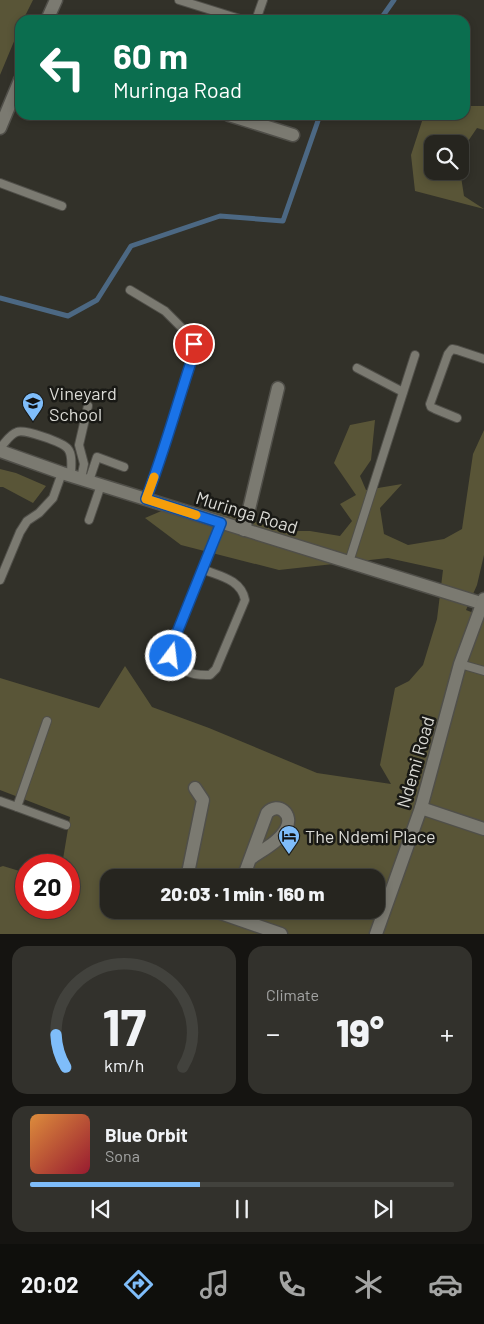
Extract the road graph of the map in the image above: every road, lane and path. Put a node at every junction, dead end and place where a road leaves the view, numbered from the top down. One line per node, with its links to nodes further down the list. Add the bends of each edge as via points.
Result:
1 (56, 0): 4 (street)
2 (179, 0): 5 (lane)
3 (262, 0): 6 (lane)
4 (48, 15)
5 (227, 15)
6 (258, 15)
7 (15, 89): 8 (street)
8 (3, 112): 10 (street)
9 (245, 120): 11 (street)
10 (0, 128)
11 (293, 135)
12 (0, 183): 13 (lane)
13 (62, 206)
14 (130, 290): 25 (lane, via 165,311 192,338 195,350)
15 (415, 355): 19 (lane)
16 (484, 358): 21 (lane, via 452,349 448,354 430,404 434,409)
17 (357, 368): 19 (lane)
18 (278, 388): 28 (street)
19 (403, 392): 29 (lane)
20 (88, 406): 24 (lane, via 79,445 84,464)
21 (457, 418)
22 (0, 449): 24 (street, Muringa Road); 24 (lane, via 13,434 23,430 62,444 68,449)
23 (124, 467): 24 (lane, via 96,457)
24 (81, 479): 25 (street, Muringa Road); 26 (lane); 31 (lane, via 27,521)
25 (146, 499): 27 (street, Muringa Road)
26 (89, 520)
27 (221, 523): 28 (street, Muringa Road); 30 (lane)
28 (244, 530): 29 (street, Muringa Road)
29 (349, 562): 32 (street, Muringa Road)
30 (202, 569): 30 (lane, via 170,650 174,663 180,668 210,675 216,668 244,600 240,586 234,581)
31 (0, 580)
32 (483, 602): 33 (street, Ndemi Road)
33 (460, 664): 34 (lane); 39 (street, Ndemi Road)
34 (484, 671)
35 (46, 721): 38 (lane)
36 (195, 788): 43 (street, via 203,800)
37 (0, 801): 38 (lane)
38 (17, 807): 40 (lane)
39 (421, 808): 41 (street); 47 (street, Ndemi Road)
40 (66, 824)
41 (484, 828)
42 (250, 859): 44 (street)
43 (189, 869)
44 (246, 869)
45 (245, 919): 46 (street)
46 (281, 934)
47 (376, 934)

